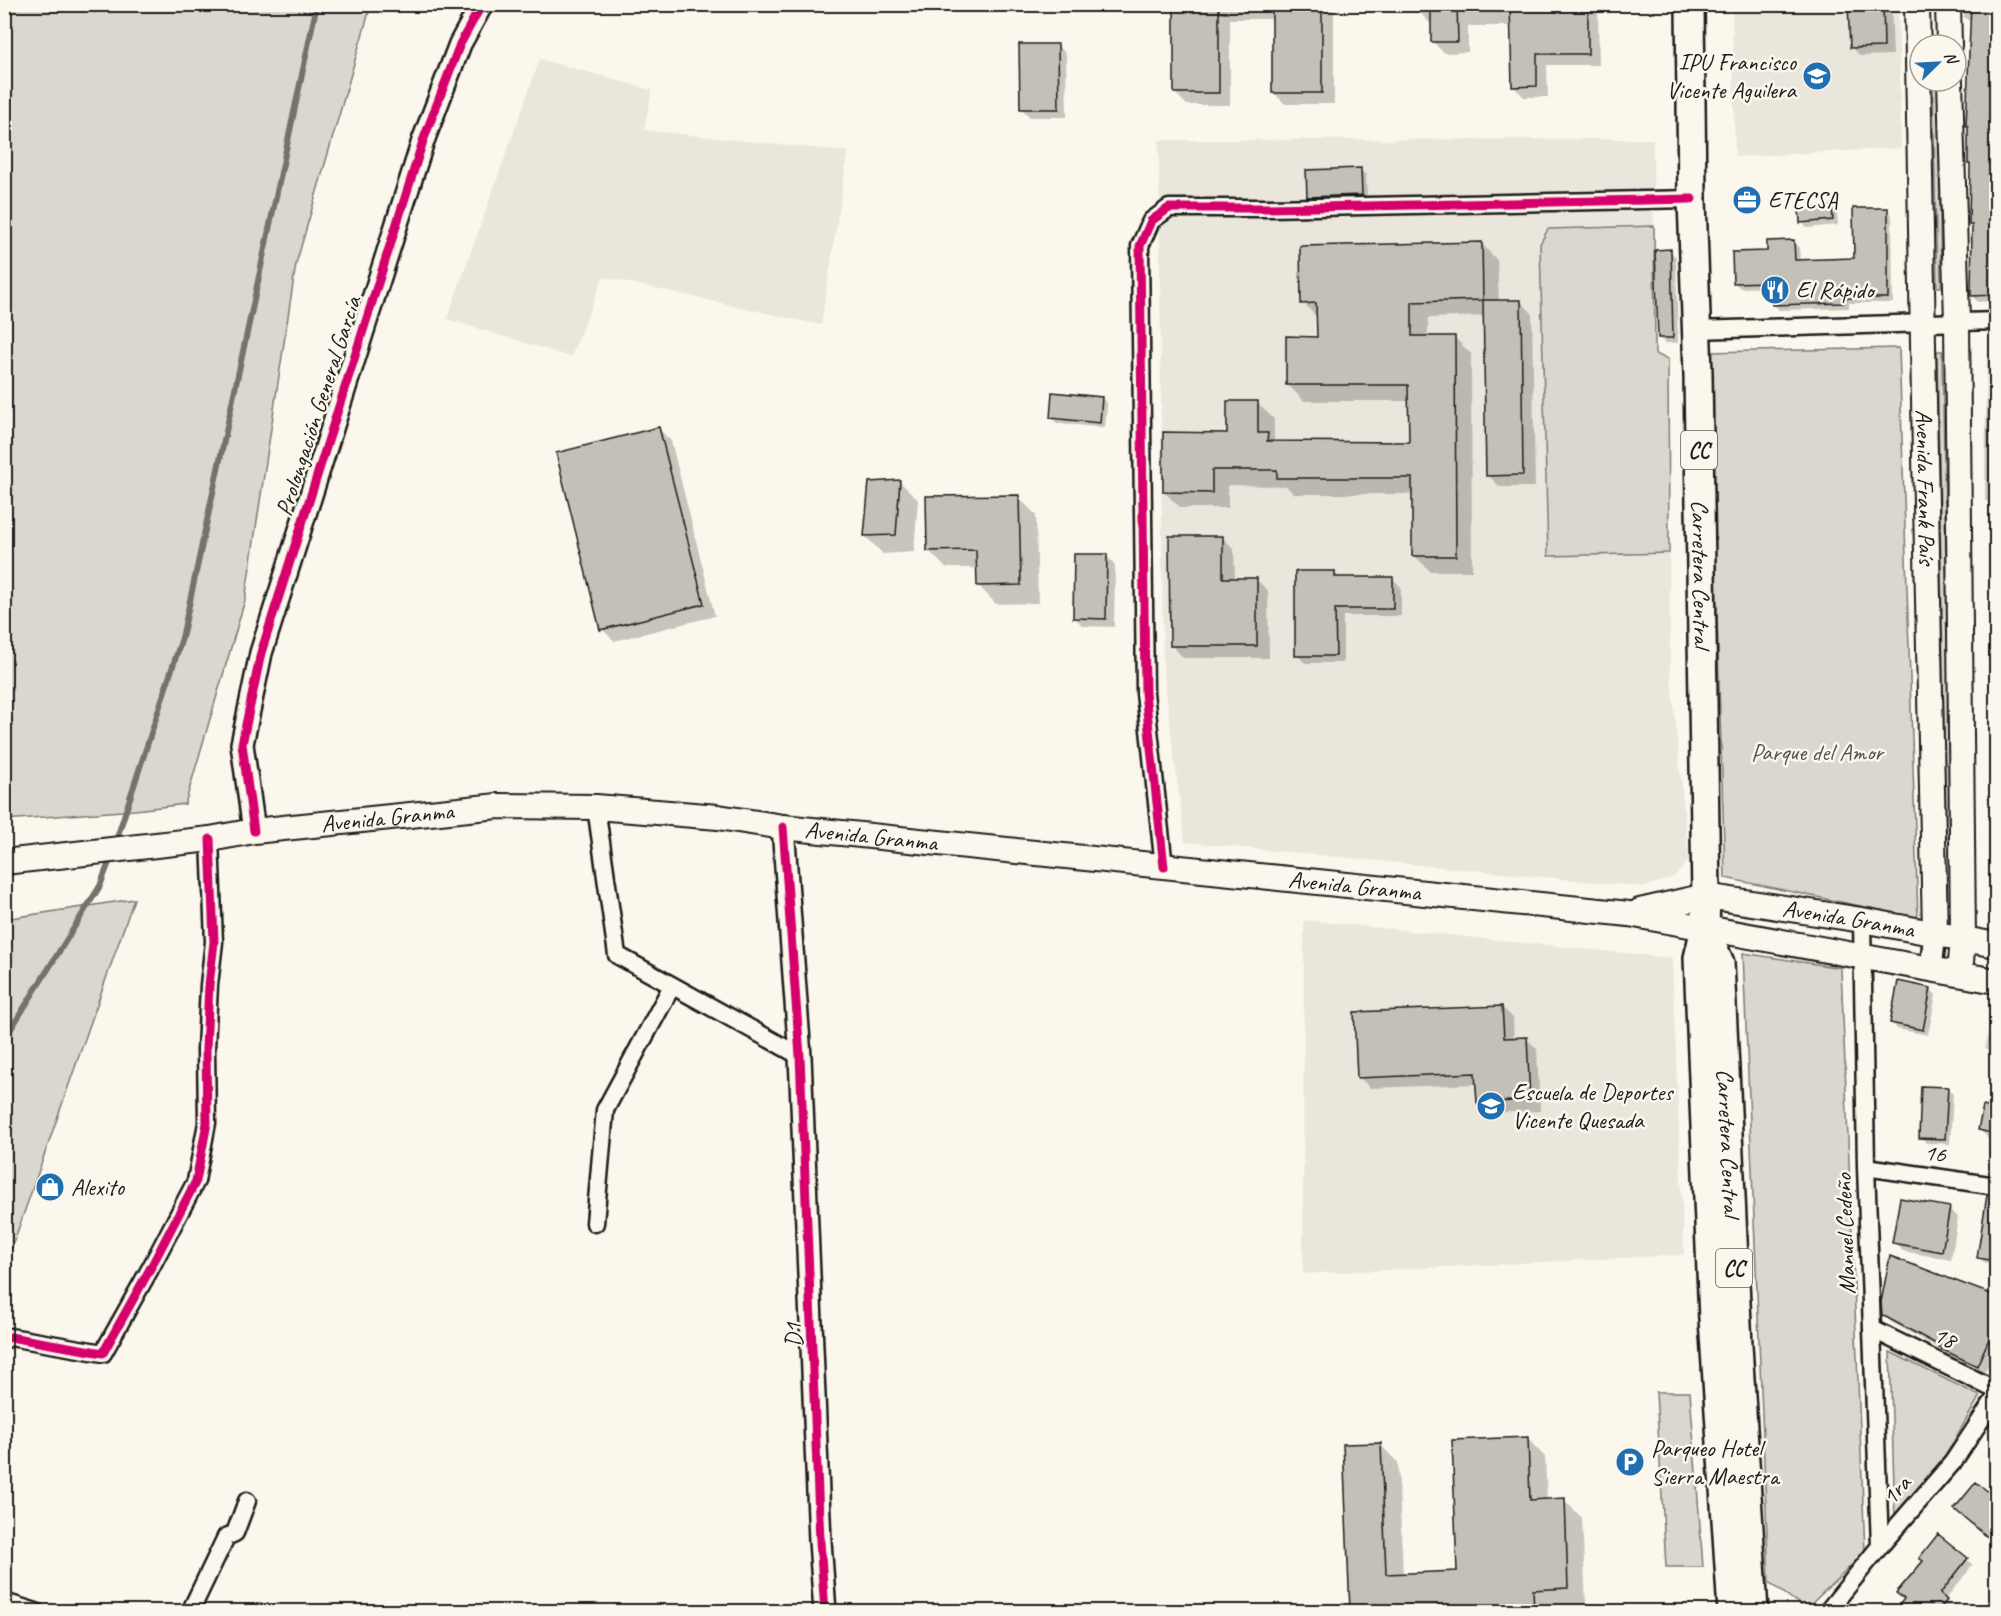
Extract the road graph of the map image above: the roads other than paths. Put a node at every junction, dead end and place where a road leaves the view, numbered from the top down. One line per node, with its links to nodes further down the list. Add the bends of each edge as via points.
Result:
1 (482, 4): 14 (street, Prolongación General García, via 460,44 423,141 261,653 242,744)
2 (1690, 4): 7 (highway, Carretera Central / CC)
3 (1917, 4): 10 (main road, Avenida Frank País)
4 (1948, 4): 5 (main road)
5 (1949, 33)
6 (1950, 93): 8 (main road, Avenida Frank País)
7 (1692, 199): 11 (highway, Carretera Central / CC); 17 (street, via 1169,208 1151,221 1140,246 1145,693)
8 (1957, 321): 9 (street); 10 (street); 23 (main road, Avenida Frank País)
9 (1996, 321)
10 (1922, 323): 11 (street); 22 (main road, Avenida Frank País)
11 (1696, 330): 18 (highway, Carretera Central / CC)
12 (596, 807): 13 (main road, Avenida Granma, via 718,817); 14 (main road, Avenida Granma, via 498,806); 29 (street, via 616,954)
13 (783, 827): 17 (main road, Avenida Granma); 30 (street, D1)
14 (254, 831): 15 (main road, Avenida Granma)
15 (210, 839): 16 (main road, Avenida Granma); 35 (street, via 214,942 206,1049 207,1123 196,1181 103,1353 10,1337)
16 (4, 862)
17 (1164, 867): 19 (main road, Avenida Granma)
18 (1706, 896): 19 (main road, Avenida Granma); 20 (main road, Avenida Granma); 21 (highway, Carretera Central / CC)
19 (1629, 914): 21 (main road, Avenida Granma)
20 (1862, 920): 22 (main road, Avenida Granma); 25 (street, Manuel Cedeño)
21 (1705, 928): 25 (main road, Avenida Granma); 44 (highway, Carretera Central / CC, via 1698,958 1699,993 1713,1319); 45 (highway, Carretera Central / CC, via 1720,963)
22 (1935, 933): 23 (main road, Avenida Granma); 26 (street, Avenida Frank País)
23 (1962, 938): 24 (main road, Avenida Granma); 27 (main road, Avenida Frank País)
24 (1996, 945)
25 (1863, 956): 26 (main road, Avenida Granma); 31 (street, Manuel Cedeño)
26 (1931, 969): 27 (main road, Avenida Granma)
27 (1960, 974): 28 (main road, Avenida Granma)
28 (1996, 981)
29 (672, 986): 30 (street); 33 (street, via 605,1110)
30 (800, 1056): 43 (street, D1)
31 (1866, 1167): 32 (street, 16); 34 (street, Manuel Cedeño)
32 (1996, 1186)
33 (595, 1223)
34 (1872, 1329): 36 (street, 18); 39 (street, Manuel Cedeño)
35 (4, 1340)
36 (1996, 1389)
37 (1996, 1397): 39 (street, 1ra, via 1953,1462)
38 (247, 1501): 42 (street, via 235,1533 226,1537)
39 (1880, 1546): 46 (street, 1ra)
40 (4, 1602): 41 (street)
41 (36, 1611)
42 (190, 1611)
43 (825, 1611)
44 (1732, 1611)
45 (1754, 1611)
46 (1827, 1611)

